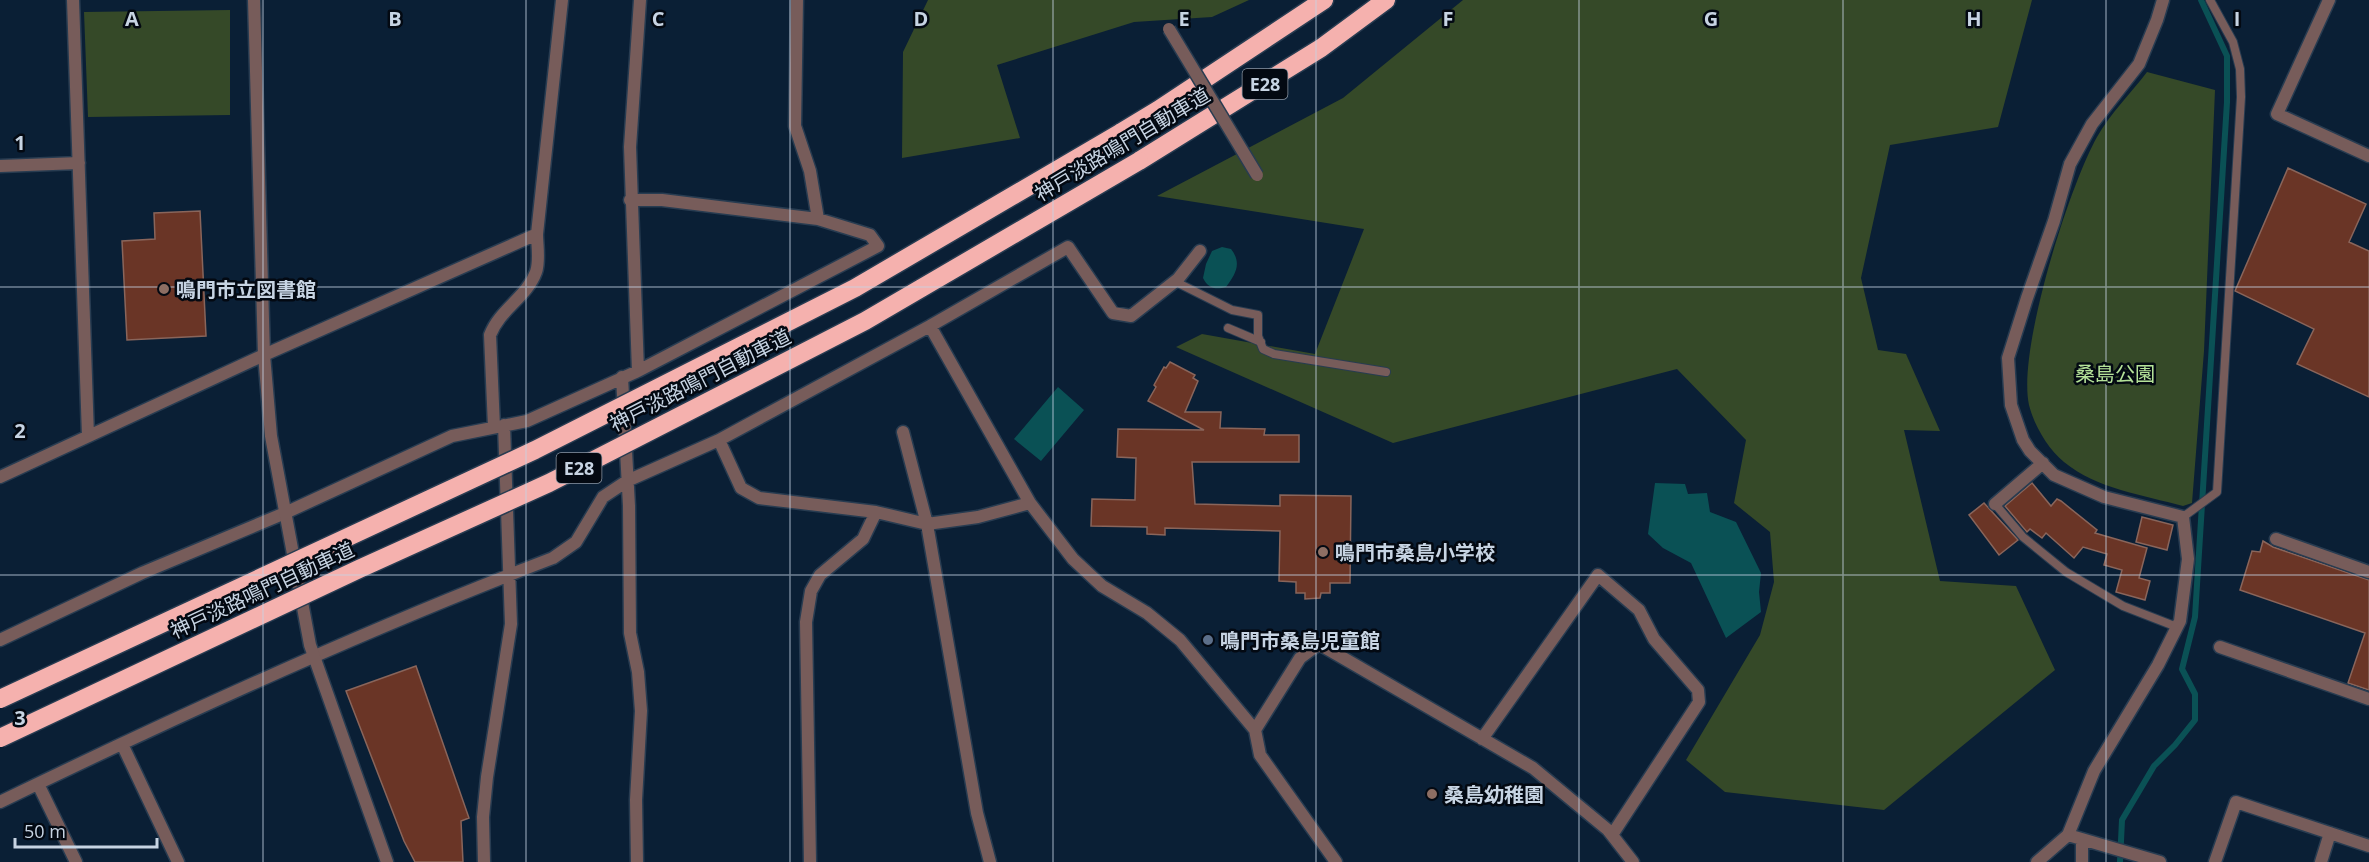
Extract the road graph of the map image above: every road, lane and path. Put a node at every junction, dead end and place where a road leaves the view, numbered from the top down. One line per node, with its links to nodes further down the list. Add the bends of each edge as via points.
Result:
1 (73, 0): 13 (street)
2 (254, 0): 24 (street)
3 (562, 0): 18 (street)
4 (640, 0): 16 (street)
5 (797, 0): 17 (street, via 795,126 810,171)
6 (1324, 0): 48 (highway, 神戸淡路鳴門自動車道 / E28, bridge, via 1158,111 865,282 535,450)
7 (1386, 0): 51 (highway, 神戸淡路鳴門自動車道 / E28, bridge, via 1321,48 1139,161 865,321 549,483)
8 (2163, 0): 32 (street, via 2139,64 2091,124 2070,164 2008,358 2011,405 2023,440)
9 (2210, 0): 39 (lane, via 2234,42 2240,69 2236,183 2217,492)
10 (2329, 0): 12 (street, via 2277,114)
11 (1169, 29): 15 (street, bridge)
12 (2369, 156)
13 (79, 163): 14 (street); 30 (street)
14 (0, 166)
15 (1257, 175)
16 (630, 200): 17 (street); 25 (street)
17 (818, 219): 25 (street, via 870,236 879,246)
18 (537, 234): 24 (street); 28 (street, via 537,270 527,288 495,322 490,335)
19 (1200, 251): 20 (street)
20 (1176, 282): 21 (street, via 1131,316 1113,313 1068,247); 23 (lane, via 1232,310 1258,315)
21 (930, 326): 31 (street); 35 (street)
22 (1228, 328): 23 (lane)
23 (1261, 342): 26 (lane, via 1263,349 1274,354)
24 (264, 355): 30 (street); 38 (street, via 271,436)
25 (638, 370): 27 (street)
26 (1386, 372)
27 (622, 377): 28 (street, via 527,421); 34 (street)
28 (499, 426): 38 (street, via 452,436); 43 (street)
29 (903, 432): 40 (street)
30 (88, 436): 33 (street)
31 (718, 440): 34 (street); 37 (street, via 741,488 759,498)
32 (2043, 463): 36 (street); 39 (street, via 2054,475 2104,497)
33 (0, 477)
34 (627, 481): 43 (street, via 603,497 576,542 553,558); 65 (street, via 630,633 641,711)
35 (1030, 503): 40 (street, via 978,517); 50 (street, via 1072,559 1102,586 1147,613 1180,640)
36 (1995, 504): 44 (lane, via 2023,537 2066,572 2123,606)
37 (876, 512): 40 (street); 66 (street, via 863,538 820,575 811,591 806,622)
38 (285, 513): 45 (street, via 142,573); 47 (street)
39 (2182, 517): 44 (street, via 2188,559)
40 (927, 524): 67 (street, via 977,813)
41 (2276, 539): 42 (street)
42 (2369, 572)
43 (509, 575): 47 (street); 64 (street, via 511,624 487,777)
44 (2177, 627): 58 (street, via 2094,771)
45 (0, 640)
46 (2220, 647): 49 (street)
47 (314, 656): 53 (street); 63 (street)
48 (0, 699)
49 (2369, 699)
50 (1255, 730): 52 (street, via 1300,658 1319,644); 68 (street, via 1260,755)
51 (0, 738)
52 (1482, 739): 57 (street, via 1533,768); 57 (street, via 1598,575 1639,610 1654,639 1698,690 1699,702)
53 (122, 744): 54 (street); 62 (street)
54 (38, 784): 55 (street); 61 (street)
55 (0, 802)
56 (2330, 833): 60 (street); 73 (street, via 2236,802); 74 (street)
57 (1612, 835): 69 (street)
58 (2068, 835): 59 (street); 70 (street)
59 (2082, 841): 71 (street); 72 (street)
60 (2369, 846)
61 (76, 862)
62 (178, 862)
63 (387, 862)
64 (484, 862)
65 (637, 862)
66 (810, 862)
67 (990, 862)
68 (1336, 862)
69 (1633, 862)
70 (2037, 862)
71 (2082, 862)
72 (2160, 862)
73 (2215, 862)
74 (2321, 862)

